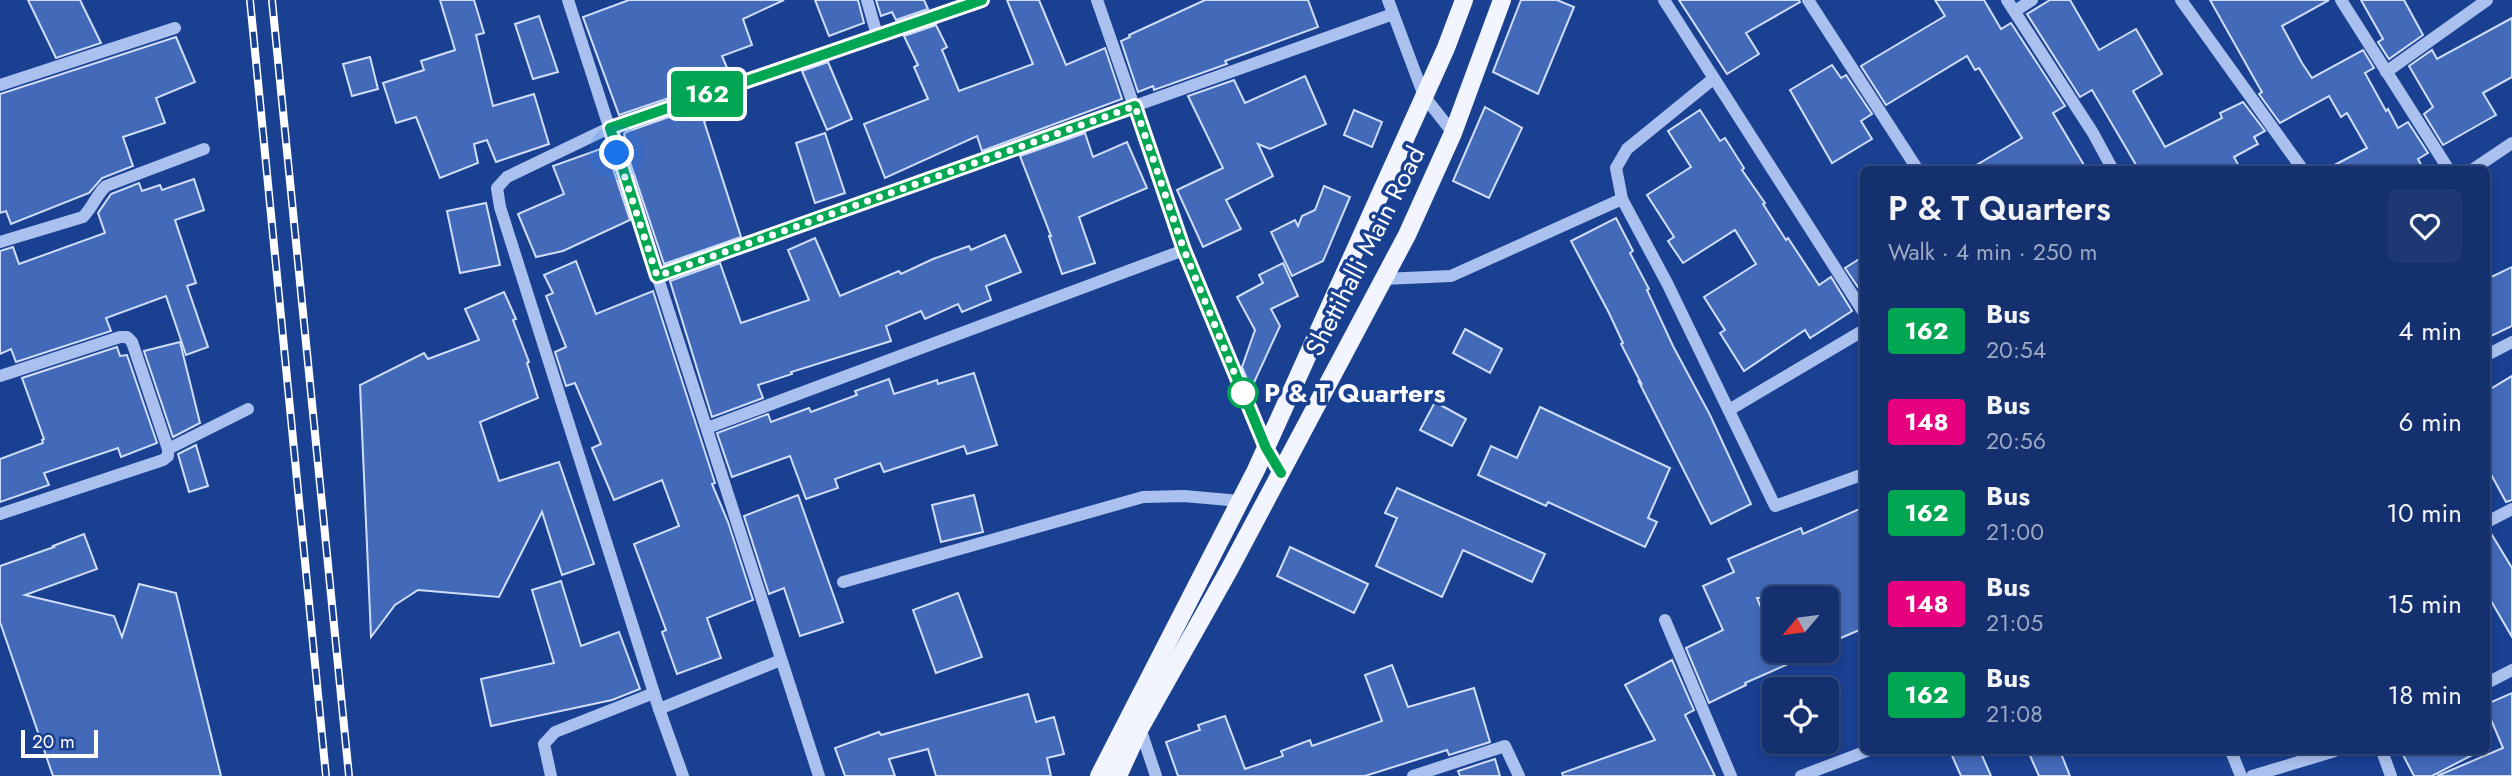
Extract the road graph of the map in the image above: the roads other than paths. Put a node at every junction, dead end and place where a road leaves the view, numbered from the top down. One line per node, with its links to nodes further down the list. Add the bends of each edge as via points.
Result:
1 (568, 0): 23 (street)
2 (867, 0): 17 (street)
3 (982, 0): 17 (street)
4 (1097, 0): 22 (street)
5 (1388, 0): 15 (street)
6 (1464, 0): 21 (main road, Shettihalli Main Road)
7 (1502, 0): 24 (main road, Shettihalli Main Road)
8 (1664, 0): 19 (street)
9 (1808, 0): 27 (street)
10 (2032, 0): 14 (street)
11 (2181, 0): 29 (street)
12 (2341, 0): 18 (street)
13 (2487, 0): 18 (street)
14 (2011, 6): 28 (street)
15 (1394, 14): 21 (street); 22 (street)
16 (175, 28): 20 (street)
17 (877, 35): 23 (street)
18 (2386, 72): 30 (street)
19 (1713, 79): 32 (street, via 1627,149 1616,168); 37 (street)
20 (0, 85)
21 (1424, 96): 24 (street); 45 (main road, Shettihalli Main Road)
22 (1135, 106): 34 (street); 35 (street)
23 (610, 128): 35 (street); 58 (street, via 507,177 497,188)
24 (1453, 133): 36 (main road, Shettihalli Main Road)
25 (2512, 143): 31 (street)
26 (204, 149): 33 (street, via 106,186 83,217)
27 (1915, 166)
28 (2111, 166)
29 (2300, 166)
30 (2446, 166)
31 (2478, 166)
32 (1622, 199): 36 (street, via 1451,276); 43 (street)
33 (0, 242)
34 (1184, 250): 44 (street); 45 (street)
35 (657, 276): 44 (street)
36 (1383, 279): 47 (main road, Shettihalli Main Road)
37 (1860, 307)
38 (1860, 332): 43 (street)
39 (2512, 342): 40 (street)
40 (2490, 353)
41 (0, 376): 46 (street, via 127,337)
42 (248, 409): 46 (street)
43 (1729, 410): 48 (street, via 1775,506)
44 (707, 428): 55 (street)
45 (1266, 448): 47 (street); 49 (main road, Shettihalli Main Road)
46 (168, 449): 51 (street, via 163,460)
47 (1281, 473): 60 (main road, Shettihalli Main Road)
48 (1860, 475)
49 (1240, 501): 53 (street, via 1143,497); 68 (main road, Shettihalli Main Road)
50 (2512, 509): 52 (street)
51 (0, 514)
52 (2490, 520)
53 (843, 582)
54 (1665, 620): 73 (street)
55 (782, 660): 59 (street); 67 (street)
56 (2512, 670): 57 (street)
57 (2490, 681)
58 (654, 693): 59 (street); 65 (street, via 555,732 544,744)
59 (659, 709): 66 (street)
60 (1140, 728): 69 (main road, Shettihalli Main Road); 70 (street)
61 (1860, 754): 74 (street)
62 (2232, 754): 75 (street)
63 (2325, 754): 76 (street)
64 (2383, 754): 77 (street)
65 (551, 776)
66 (683, 776)
67 (819, 776)
68 (1099, 776)
69 (1118, 776)
70 (1156, 776)
71 (1413, 776): 72 (street, via 1505,746)
72 (1519, 776)
73 (1731, 776)
74 (1801, 776)
75 (2241, 776)
76 (2252, 776)
77 (2391, 776)

